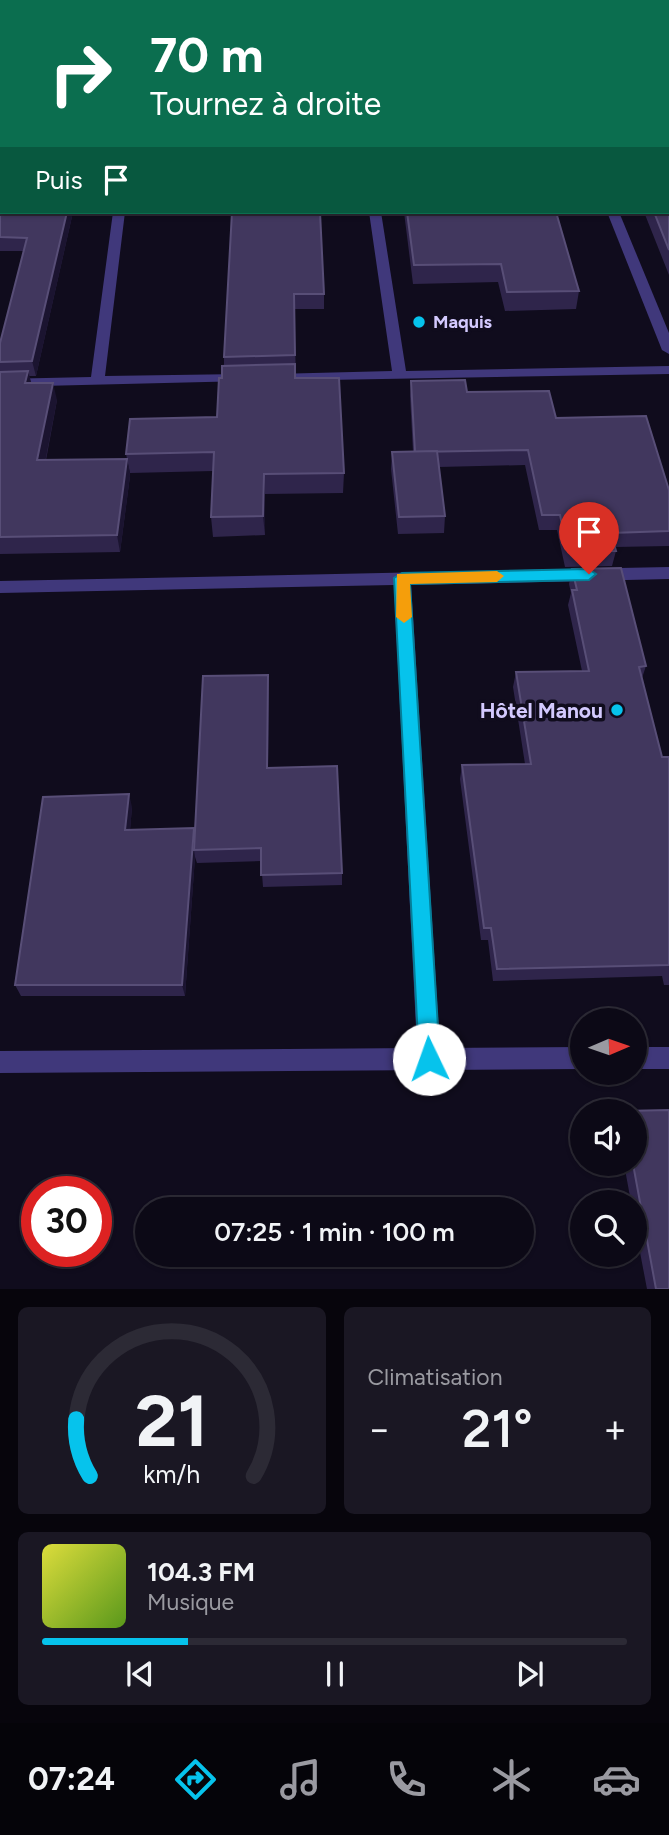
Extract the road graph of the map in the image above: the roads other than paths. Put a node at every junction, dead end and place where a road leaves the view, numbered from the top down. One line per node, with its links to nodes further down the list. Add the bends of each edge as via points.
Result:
1 (118, 214): 7 (street)
2 (375, 214): 6 (street)
3 (614, 214): 4 (street)
4 (669, 350)
5 (669, 370): 6 (street)
6 (400, 375): 7 (street)
7 (97, 381): 8 (street)
8 (0, 383)
9 (669, 573): 10 (street)
10 (402, 578): 11 (street); 15 (street)
11 (0, 587)
12 (570, 1058): 15 (street)
13 (648, 1058): 14 (street)
14 (669, 1058)
15 (429, 1059): 16 (street)
16 (0, 1062)

